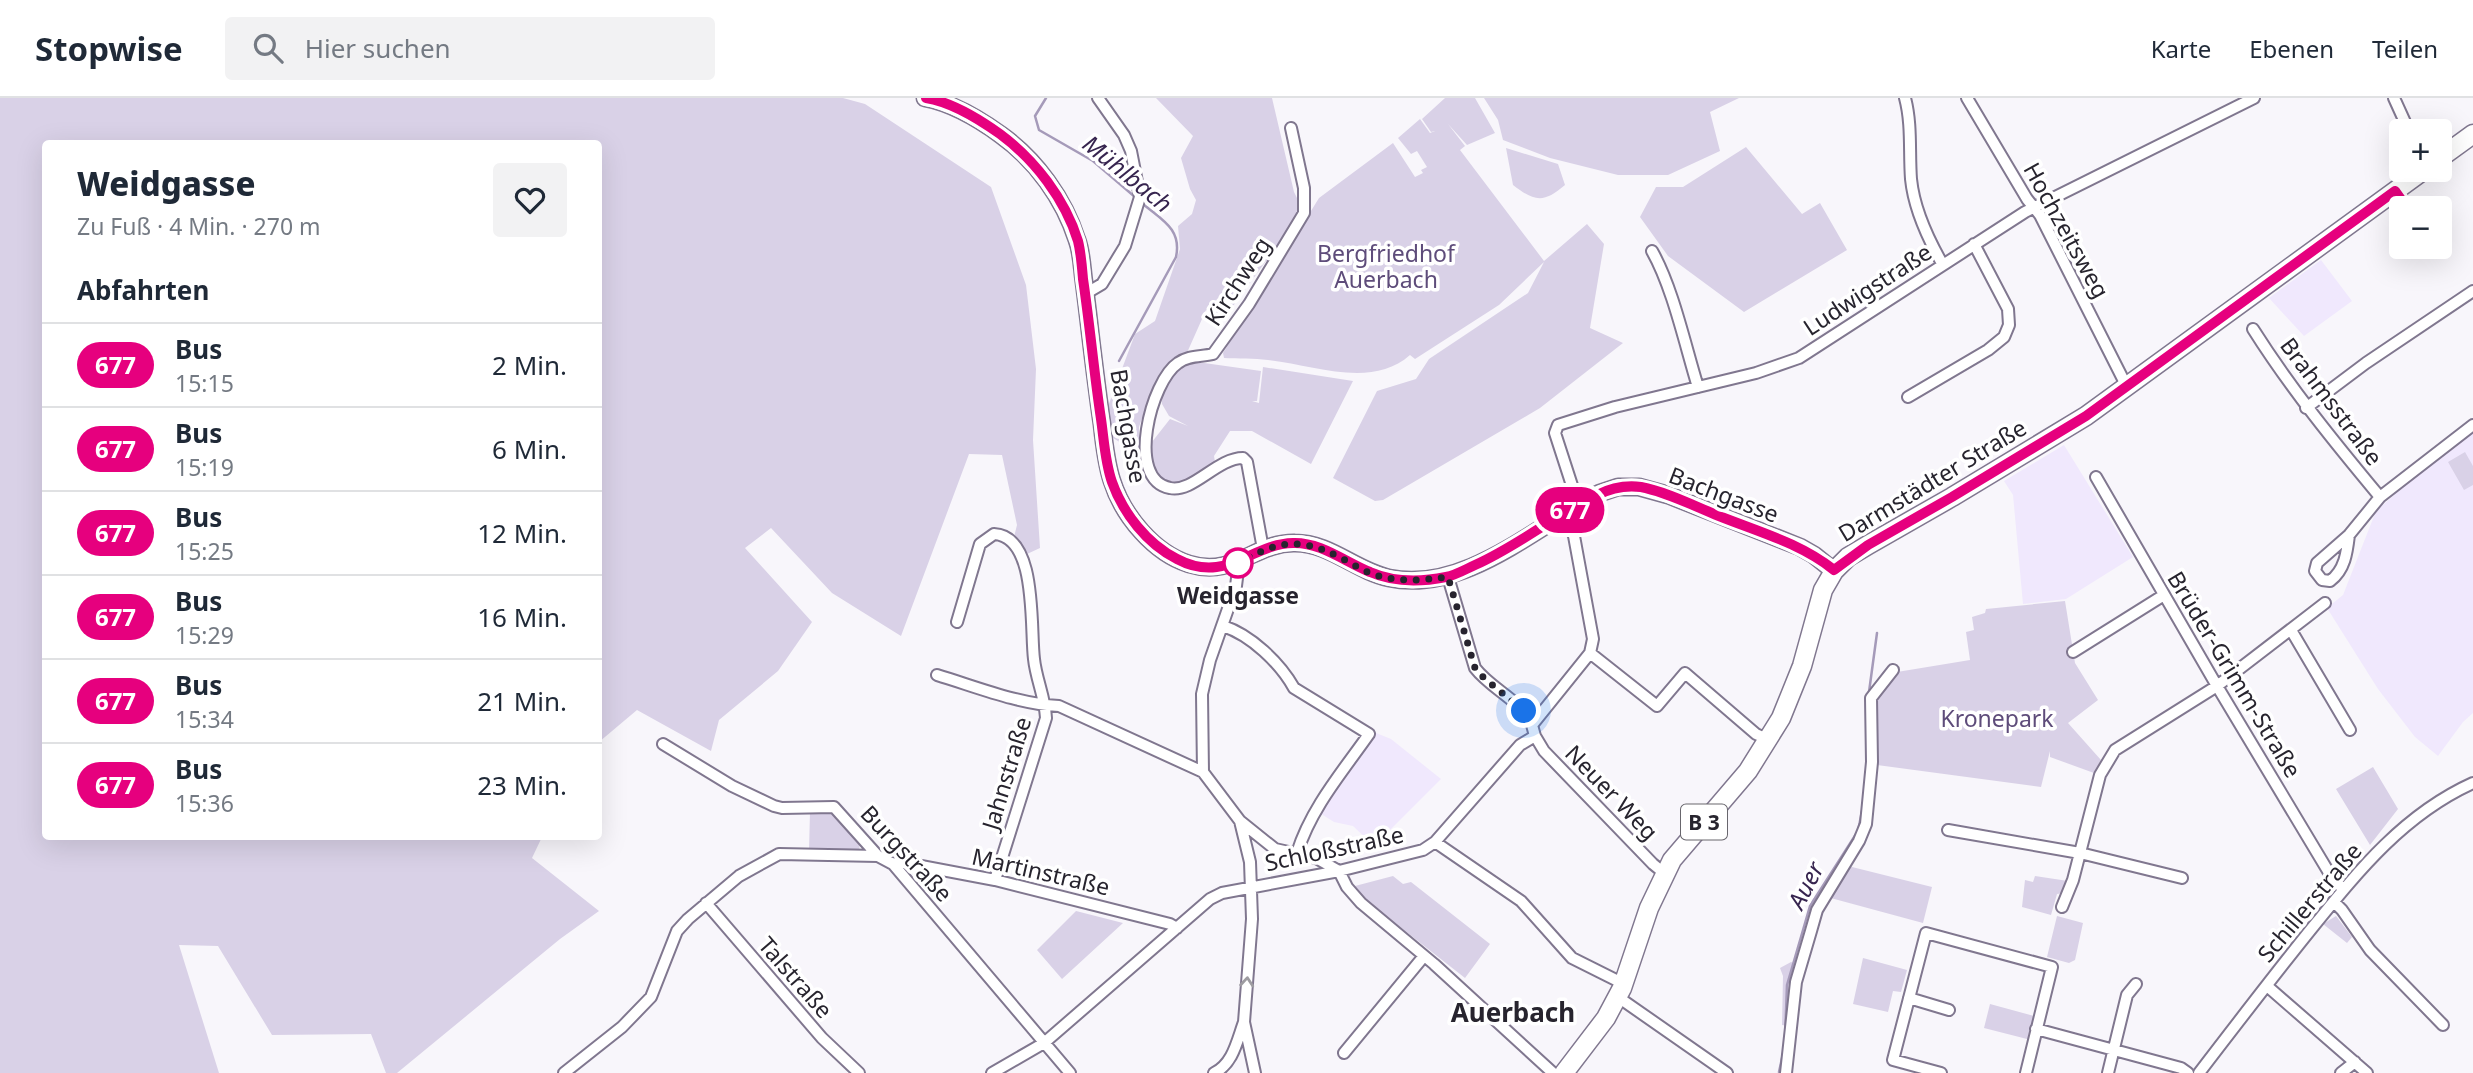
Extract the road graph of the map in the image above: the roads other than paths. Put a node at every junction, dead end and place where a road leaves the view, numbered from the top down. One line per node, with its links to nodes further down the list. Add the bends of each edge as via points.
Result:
1 (925, 98): 17 (main road, Bachgasse, via 984,122 1015,145 1044,178 1063,206 1078,243)
2 (1098, 98): 17 (street, via 1131,150 1139,201 1125,246 1102,284)
3 (1905, 98): 15 (street, via 1912,182 1926,233)
4 (1967, 98): 12 (street, Hochzeitsweg)
5 (2254, 98): 12 (street, Ludwigstraße)
6 (2394, 98): 7 (street)
7 (2404, 119)
8 (1291, 128): 29 (street, Kirchweg, via 1304,188 1304,213 1250,304 1213,354 1190,356 1167,373 1159,386 1144,443 1155,479 1174,489 1243,458)
9 (2473, 135): 10 (main road)
10 (2452, 150)
11 (2407, 182): 19 (main road, Darmstädter Straße / B 3)
12 (2035, 207): 13 (street, Ludwigstraße); 19 (street, Hochzeitsweg)
13 (1974, 244): 15 (street, Ludwigstraße); 21 (street, via 2008,309 2004,337)
14 (1652, 251): 20 (street)
15 (1943, 265): 20 (street, Ludwigstraße, via 1799,358)
16 (2473, 291): 22 (street)
17 (1086, 294): 30 (main road, Bachgasse, via 1107,462 1118,498 1147,537 1178,560 1206,567)
18 (2253, 329): 22 (street, Brahmsstraße)
19 (2126, 385): 31 (main road, Darmstädter Straße / B 3, via 2069,427 1868,545)
20 (1698, 387): 26 (street, Ludwigstraße, via 1558,425 1555,433)
21 (1908, 397)
22 (2306, 408): 25 (street, Brahmsstraße)
23 (2473, 425): 25 (street)
24 (2096, 477): 33 (street, Brüder-Grimm-Straße)
25 (2380, 497): 28 (street)
26 (1578, 504): 27 (main road, Bachgasse); 31 (main road, Bachgasse, via 1618,487 1639,487 1800,547)
27 (1564, 513): 32 (main road, Bachgasse); 39 (street, via 1574,536 1593,639)
28 (2349, 536)
29 (1264, 549): 30 (main road, Bachgasse); 32 (main road, Bachgasse, via 1306,544 1389,578)
30 (1239, 562): 36 (street)
31 (1834, 570): 46 (main road, Darmstädter Straße / B 3, via 1823,590 1792,695)
32 (1448, 577): 45 (street, Neuer Weg, via 1475,668 1518,704)
33 (2164, 595): 38 (street); 42 (street, Brüder-Grimm-Straße)
34 (2325, 603): 37 (street)
35 (957, 622): 43 (street, via 980,544 994,534 1008,538 1026,568 1034,660)
36 (1223, 625): 48 (street, via 1202,694); 53 (street, via 1243,635 1294,688 1369,734 1316,809)
37 (2291, 630): 42 (street); 44 (street)
38 (2073, 652)
39 (1590, 653): 45 (street, Schloßstraße); 46 (street, via 1657,706 1685,673)
40 (1893, 670): 89 (street, via 1871,698 1873,754 1866,824 1817,910 1796,982)
41 (937, 675): 43 (street, Jahnstraße)
42 (2217, 686): 54 (street, via 2115,750 2100,775); 62 (street, Brüder-Grimm-Straße, via 2334,881)
43 (1045, 705): 48 (street, via 1059,706); 60 (street, Jahnstraße, via 1044,728)
44 (2350, 730)
45 (1534, 731): 52 (street, Schloßstraße); 58 (street, Neuer Weg, via 1544,751)
46 (1769, 740): 58 (main road, Darmstädter Straße / B 3)
47 (663, 744): 55 (street, Burgstraße, via 774,806 834,807)
48 (1203, 772): 50 (street)
49 (2473, 783): 62 (street, Schillerstraße, via 2404,825)
50 (1240, 821): 53 (street, via 1275,849); 61 (street, via 1251,862)
51 (1948, 830): 54 (street)
52 (1434, 842): 57 (street, Schloßstraße, via 1410,854); 70 (street, via 1521,901 1572,958)
53 (1297, 853): 57 (street)
54 (2080, 853): 59 (street); 65 (street)
55 (878, 856): 56 (street, Burgstraße); 64 (street, via 779,854 739,876)
56 (893, 864): 60 (street, Martinstraße); 76 (street, Burgstraße)
57 (1339, 871): 61 (street, Schloßstraße); 67 (street, via 1361,903)
58 (1664, 873): 70 (main road, Darmstädter Straße / B 3)
59 (2182, 878)
60 (995, 880): 66 (street, Martinstraße)
61 (1251, 886): 66 (street, Schloßstraße, via 1210,899); 73 (street, one-way to 61)
62 (2344, 889): 63 (street, Schillerstraße)
63 (2334, 902): 69 (street, Schillerstraße); 74 (street, via 2370,950)
64 (706, 903): 80 (street, via 677,931 651,997 622,1027); 81 (street, Talstraße, via 822,1038)
65 (2062, 907)
66 (1177, 928): 76 (street, Schloßstraße)
67 (1424, 956): 78 (street); 86 (street)
68 (2136, 984): 77 (street, via 2127,995)
69 (2267, 986): 79 (street); 94 (street, Schillerstraße)
70 (1621, 991): 87 (main road, Darmstädter Straße / B 3); 88 (street)
71 (1909, 998): 72 (street); 75 (street, via 1926,933 2052,967); 90 (street, via 1893,1060)
72 (1949, 1010)
73 (1244, 1023): 84 (street, via 1228,1062); 85 (street)
74 (2443, 1025)
75 (2036, 1029): 77 (street); 91 (street)
76 (1044, 1043): 82 (street, Schloßstraße); 83 (street, Burgstraße)
77 (2113, 1049): 92 (street); 93 (street)
78 (1344, 1053)
79 (2355, 1062): 95 (street); 96 (street)
80 (564, 1073)
81 (859, 1073)
82 (992, 1073)
83 (1070, 1073)
84 (1214, 1073)
85 (1255, 1073)
86 (1553, 1073)
87 (1564, 1073)
88 (1727, 1073)
89 (1786, 1073)
90 (1941, 1073)
91 (2026, 1073)
92 (2108, 1073)
93 (2188, 1073)
94 (2199, 1073)
95 (2341, 1073)
96 (2367, 1073)

